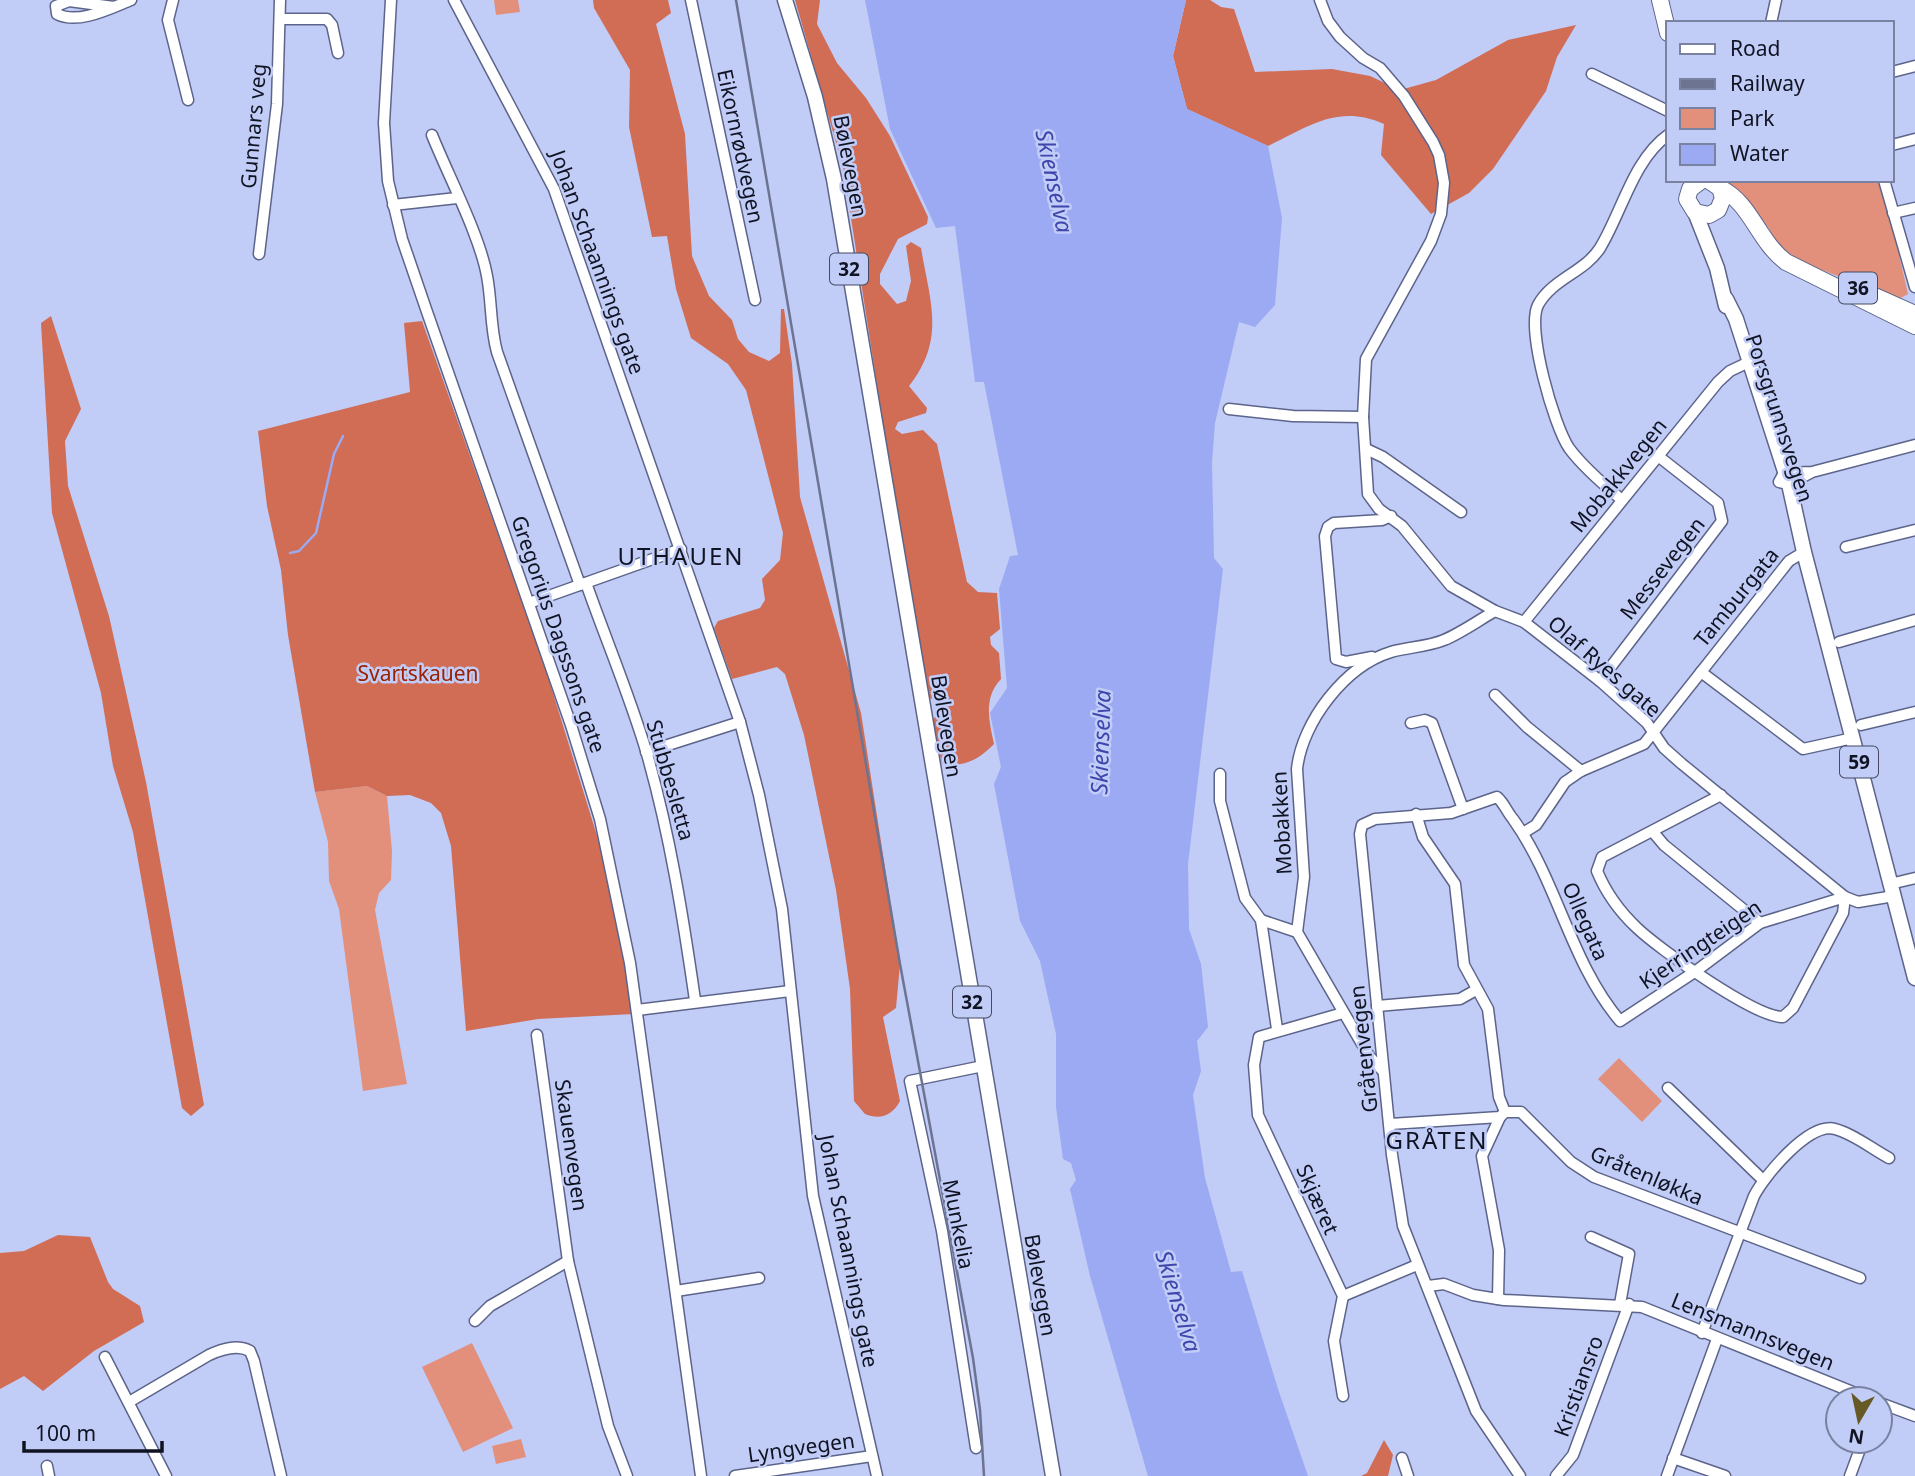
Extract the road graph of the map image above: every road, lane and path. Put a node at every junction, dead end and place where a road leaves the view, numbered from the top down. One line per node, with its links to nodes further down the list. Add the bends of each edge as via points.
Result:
1 (131, 0): 11 (street)
2 (173, 0): 19 (street, via 168,20)
3 (280, 0): 12 (street, Gunnars veg)
4 (391, 0): 28 (street, Gregorius Dagssons gate, via 383,123)
5 (454, 0): 51 (street, Johan Schaannings gate, via 554,188)
6 (691, 0): 37 (street, Eikornrødvegen)
7 (785, 0): 94 (main road, Bølevegen / 32, via 834,179)
8 (1320, 0): 41 (street, Olaf Ryes gate, via 1333,28 1352,49 1380,68 1409,103 1439,155 1444,183 1434,234 1366,359)
9 (1660, 0): 14 (highway)
10 (1776, 0): 13 (street)
11 (114, 7)
12 (281, 19): 15 (street, via 327,19); 34 (street, Gunnars veg, via 277,104)
13 (1771, 21)
14 (1666, 25)
15 (338, 53)
16 (1915, 66): 17 (street)
17 (1894, 71)
18 (1592, 74): 20 (street)
19 (188, 100)
20 (1666, 110)
21 (432, 135): 27 (street, Stubbesletta)
22 (1666, 137): 46 (street, via 1638,173 1600,248 1547,292 1534,316 1535,344 1569,448)
23 (1915, 139): 24 (street)
24 (1894, 144)
25 (1885, 182): 32 (street)
26 (1706, 183): 30 (highway, Porsgrunnsvegen, via 1723,198); 31 (highway, Porsgrunnsvegen, via 1687,199); 33 (highway, 36, via 1739,198)
27 (457, 198): 28 (street); 53 (street, Stubbesletta, via 487,276 497,352)
28 (393, 205): 54 (street, Gregorius Dagssons gate)
29 (1915, 208): 32 (street)
30 (1718, 211): 31 (highway, via 1705,216); 33 (highway, via 1728,210); 35 (main road, Porsgrunnsvegen / 59, via 1712,232)
31 (1695, 212): 35 (main road, Porsgrunnsvegen / 59)
32 (1893, 214): 36 (street)
33 (1752, 222): 38 (highway, 36, via 1776,254 1798,268)
34 (259, 254)
35 (1717, 268): 39 (main road, Porsgrunnsvegen / 59)
36 (1915, 287)
37 (755, 300)
38 (1913, 317)
39 (1745, 364): 44 (street, Mobakkvegen, via 1718,382); 45 (main road, Porsgrunnsvegen / 59)
40 (1229, 409): 41 (street)
41 (1363, 417): 43 (street, Olaf Ryes gate)
42 (1915, 445): 45 (street)
43 (1366, 449): 47 (street); 48 (street, Olaf Ryes gate, via 1368,495 1378,509)
44 (1658, 456): 46 (street, Mobakkvegen); 61 (street, Messevegen, via 1718,503 1722,521)
45 (1784, 480): 52 (main road, Porsgrunnsvegen / 59)
46 (1622, 500): 57 (street, Mobakkvegen)
47 (1461, 512)
48 (1391, 516): 55 (street, Olaf Ryes gate, via 1445,580); 59 (street, Mobakken, via 1331,524 1326,531 1336,659)
49 (1915, 530): 50 (street)
50 (1846, 547)
51 (681, 549): 53 (street); 64 (street, Johan Schaannings gate)
52 (1804, 550): 60 (street, Tamburgata, via 1789,561); 68 (main road, Porsgrunnsvegen / 59)
53 (583, 584): 54 (street); 69 (street, Stubbesletta)
54 (529, 603): 89 (street, Gregorius Dagssons gate, via 600,819)
55 (1495, 611): 57 (street, Olaf Ryes gate); 59 (street, Mobakken, via 1445,640)
56 (1915, 620): 58 (street)
57 (1524, 622): 61 (street, Olaf Ryes gate)
58 (1839, 642)
59 (1375, 659): 82 (street, Mobakken, via 1342,681 1298,756 1304,877)
60 (1701, 672): 67 (street, Tamburgata); 68 (street, Tamburgata, via 1803,749)
61 (1600, 681): 67 (street, Olaf Ryes gate)
62 (1494, 695): 70 (street)
63 (1915, 712): 66 (street)
64 (740, 722): 69 (street); 86 (street, Johan Schaannings gate, via 782,909)
65 (1411, 723): 73 (street, via 1432,723)
66 (1861, 725)
67 (1654, 733): 70 (street, Tamburgata, via 1644,744); 72 (street, Olaf Ryes gate, via 1682,764)
68 (1853, 738): 78 (main road, Porsgrunnsvegen / 59)
69 (646, 752): 87 (street, Stubbesletta, via 681,896)
70 (1581, 771): 76 (street, Tamburgata, via 1565,782 1536,825)
71 (1220, 774): 80 (street, via 1220,801 1245,898)
72 (1721, 795): 75 (street); 79 (street, Olaf Ryes gate)
73 (1463, 809): 74 (street); 76 (street, Ollegata, via 1497,797)
74 (1416, 814): 85 (street, via 1423,837 1455,884 1464,965); 88 (street, Gråtenvegen, via 1375,818 1363,825 1360,834)
75 (1653, 832): 81 (street); 83 (street, via 1602,857 1597,871 1616,906 1637,929)
76 (1523, 833): 91 (street, Ollegata, via 1586,970)
77 (1915, 878): 78 (street)
78 (1892, 890): 79 (street, via 1858,902); 84 (main road, Porsgrunnsvegen / 59)
79 (1845, 897): 81 (street, Kjerringteigen); 83 (street, via 1836,925 1793,1008 1783,1017 1713,984)
80 (1261, 920): 82 (street); 92 (street)
81 (1760, 923): 83 (street, Kjerringteigen)
82 (1297, 932): 90 (street)
83 (1696, 971): 91 (street, Kjerringteigen)
84 (1915, 978)
85 (1476, 990): 88 (street, via 1460,999); 97 (street, via 1488,1009)
86 (790, 991): 87 (street); 123 (street, Johan Schaannings gate, via 813,1196)
87 (695, 1000): 89 (street)
88 (1377, 1006): 95 (street, Gråtenvegen)
89 (636, 1010): 108 (street, Gregorius Dagssons gate)
90 (1343, 1013): 92 (street); 95 (street, via 1369,1056)
91 (1620, 1021)
92 (1277, 1030): 109 (street, Skjæret, via 1257,1040 1254,1094 1258,1115)
93 (537, 1035): 103 (street, Skauenvegen)
94 (982, 1066): 121 (street, Munkelia, via 910,1082 943,1231); 127 (main road, Bølevegen / 32)
95 (1384, 1071): 98 (street, Gråtenvegen)
96 (1668, 1088): 100 (street)
97 (1503, 1115): 98 (street, Gråtenløkka); 101 (street, Gråtenløkka, via 1521,1112 1594,1177); 110 (street, via 1482,1156 1500,1250)
98 (1390, 1124): 104 (street, Gråtenvegen, via 1399,1209)
99 (1889, 1158): 100 (street, via 1846,1133 1826,1128 1802,1142)
100 (1763, 1180): 101 (street)
101 (1739, 1234): 106 (street, Gråtenløkka); 113 (street)
102 (1591, 1237): 111 (street, via 1629,1254)
103 (568, 1261): 112 (street, via 491,1306); 130 (street, Skauenvegen, via 608,1426)
104 (1418, 1265): 107 (street, Gråtenvegen); 109 (street)
105 (759, 1278): 108 (street)
106 (1860, 1278)
107 (1428, 1286): 110 (street, Lensmannsvegen, via 1444,1284); 135 (street, Gråtenvegen, via 1476,1411)
108 (676, 1291): 131 (street, Gregorius Dagssons gate)
109 (1343, 1296): 117 (street, via 1334,1342)
110 (1498, 1299): 111 (street, Lensmannsvegen)
111 (1624, 1304): 113 (street, Lensmannsvegen); 136 (street, Kristiansro, via 1573,1455)
112 (475, 1321)
113 (1702, 1333): 114 (street, Lensmannsvegen)
114 (1717, 1339): 116 (street, Lensmannsvegen); 125 (street)
115 (105, 1357): 118 (street)
116 (1834, 1385)
117 (1343, 1396)
118 (129, 1402): 128 (street); 129 (street, via 209,1355 222,1350 250,1351)
119 (1894, 1408): 120 (street)
120 (1915, 1416)
121 (976, 1448)
122 (1858, 1455): 139 (street)
123 (872, 1456): 126 (street, Lyngvegen); 133 (street, Johan Schaannings gate)
124 (1402, 1458): 134 (street)
125 (1673, 1458): 137 (street); 138 (street)
126 (800, 1472): 132 (street, Lyngvegen)
127 (1050, 1472)
128 (166, 1476)
129 (281, 1476)
130 (627, 1476)
131 (701, 1476)
132 (735, 1476)
133 (877, 1476)
134 (1408, 1476)
135 (1520, 1476)
136 (1556, 1476)
137 (1667, 1476)
138 (1726, 1476)
139 (1850, 1476)

